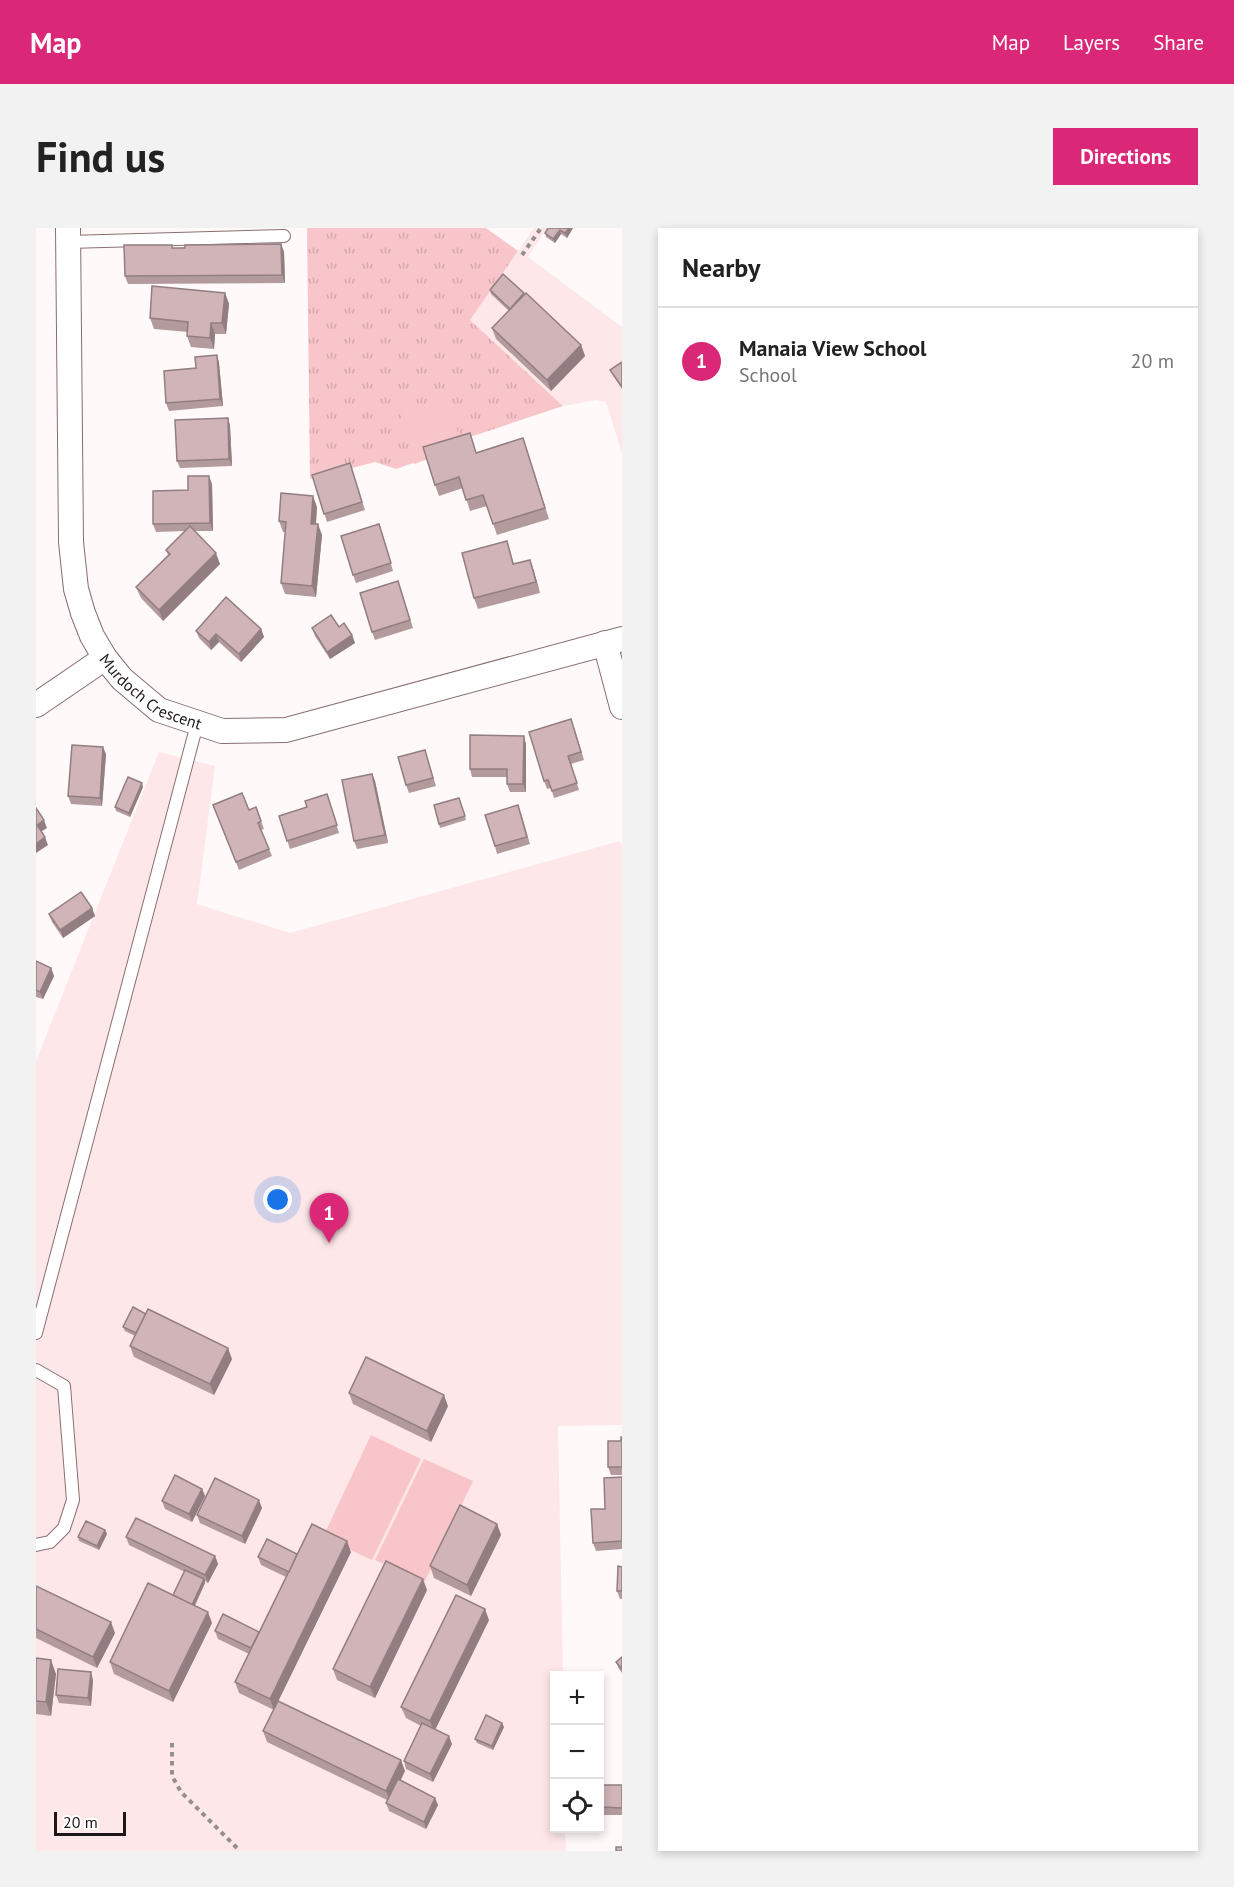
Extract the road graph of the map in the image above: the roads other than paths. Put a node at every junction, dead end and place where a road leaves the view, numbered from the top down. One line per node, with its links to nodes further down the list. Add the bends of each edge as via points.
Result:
1 (68, 235): 2 (lane); 4 (street, Murdoch Crescent, via 72,553 83,613)
2 (284, 236)
3 (613, 641): 6 (street); 7 (street, Murdoch Crescent, via 286,730 222,731)
4 (105, 658): 5 (street); 7 (street, Murdoch Crescent, via 122,679 159,710)
5 (36, 705)
6 (622, 707)
7 (196, 724): 8 (lane)
8 (36, 1333)
9 (36, 1370): 10 (lane, via 63,1386 73,1500 64,1528 51,1542)
10 (36, 1545)

